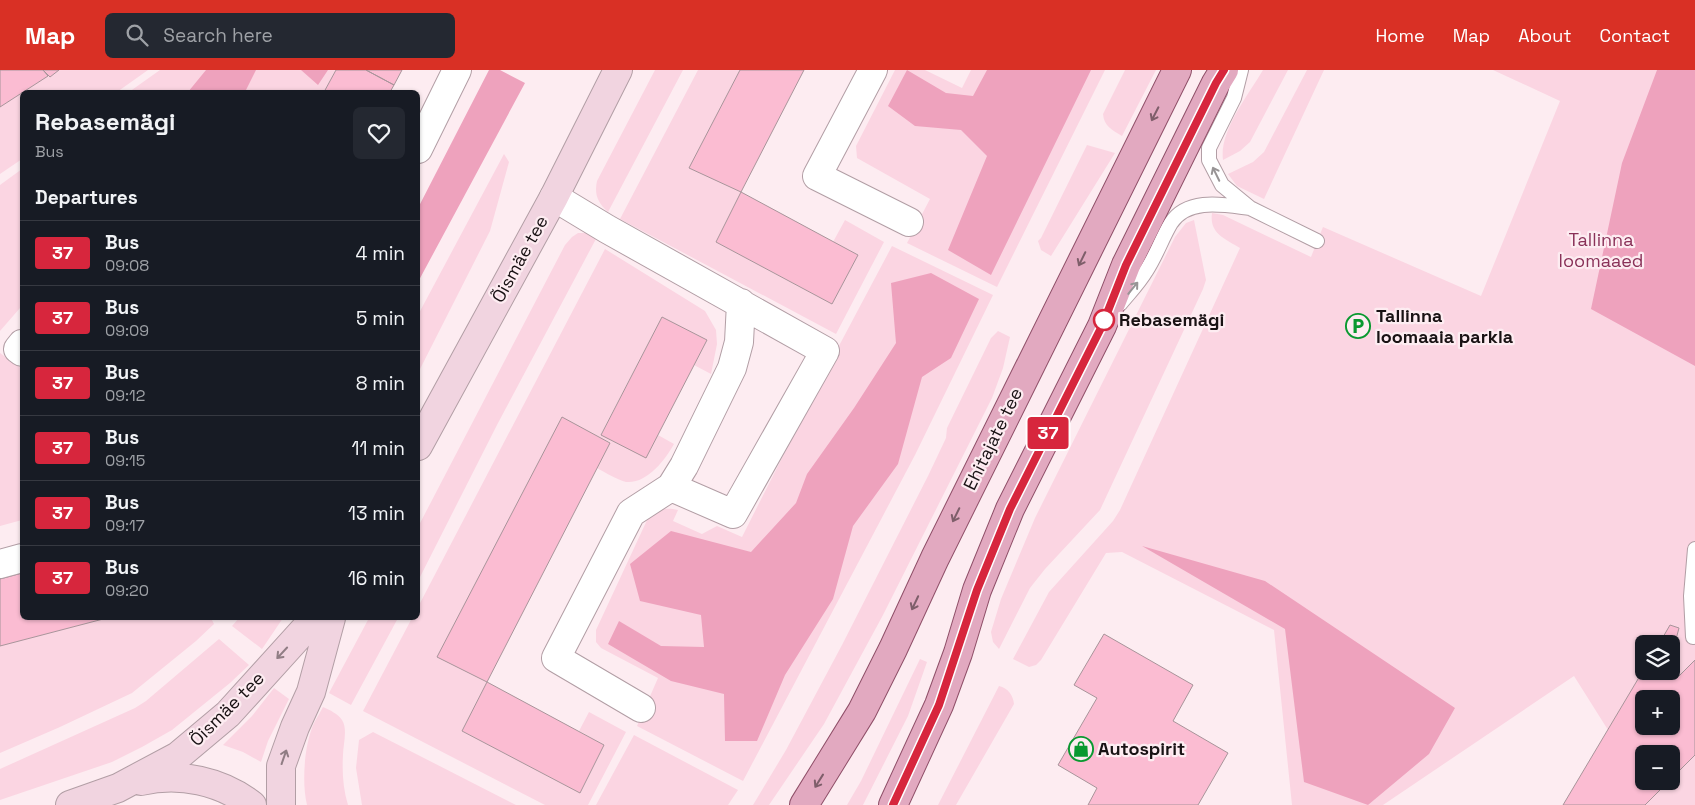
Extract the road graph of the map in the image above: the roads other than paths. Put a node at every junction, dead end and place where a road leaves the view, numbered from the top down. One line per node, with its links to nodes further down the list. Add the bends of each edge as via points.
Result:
1 (457, 70): 7 (street)
2 (618, 70): 8 (main road, Õismäe tee)
3 (873, 70): 10 (street, via 817,176)
4 (1177, 70): 28 (main road, Ehitajate tee, one-way to 28, via 862,711)
5 (1224, 70): 13 (main road, via 1126,265)
6 (1242, 70): 9 (lane, one-way to 6, via 1222,185 1209,160 1209,148 1234,98)
7 (420, 145)
8 (554, 197): 12 (street, via 607,230); 14 (main road, Õismäe tee)
9 (1250, 208): 11 (lane); 13 (lane, one-way to 9, via 1146,271 1172,222 1185,210 1213,204)
10 (909, 222)
11 (1317, 241)
12 (741, 303): 15 (street, via 739,342 732,368); 15 (street, via 825,351 733,514)
13 (1102, 326): 29 (main road, via 1010,509 977,590 939,705)
14 (420, 442)
15 (671, 487): 22 (street, via 630,513 556,658)
16 (1695, 549): 21 (lane, via 1691,596)
17 (20, 559): 18 (street)
18 (0, 564)
19 (313, 620): 23 (main road, Õismäe tee, one-way to 23, via 204,736 178,756)
20 (330, 620): 27 (main road, one-way to 20, via 281,766 294,727 311,692)
21 (1693, 637)
22 (640, 708)
23 (118, 788): 24 (main road, Õismäe tee); 25 (main road); 26 (main road, via 151,779 194,779 219,786)
24 (70, 805)
25 (91, 805)
26 (252, 805)
27 (281, 805)
28 (804, 805)
29 (893, 805)

